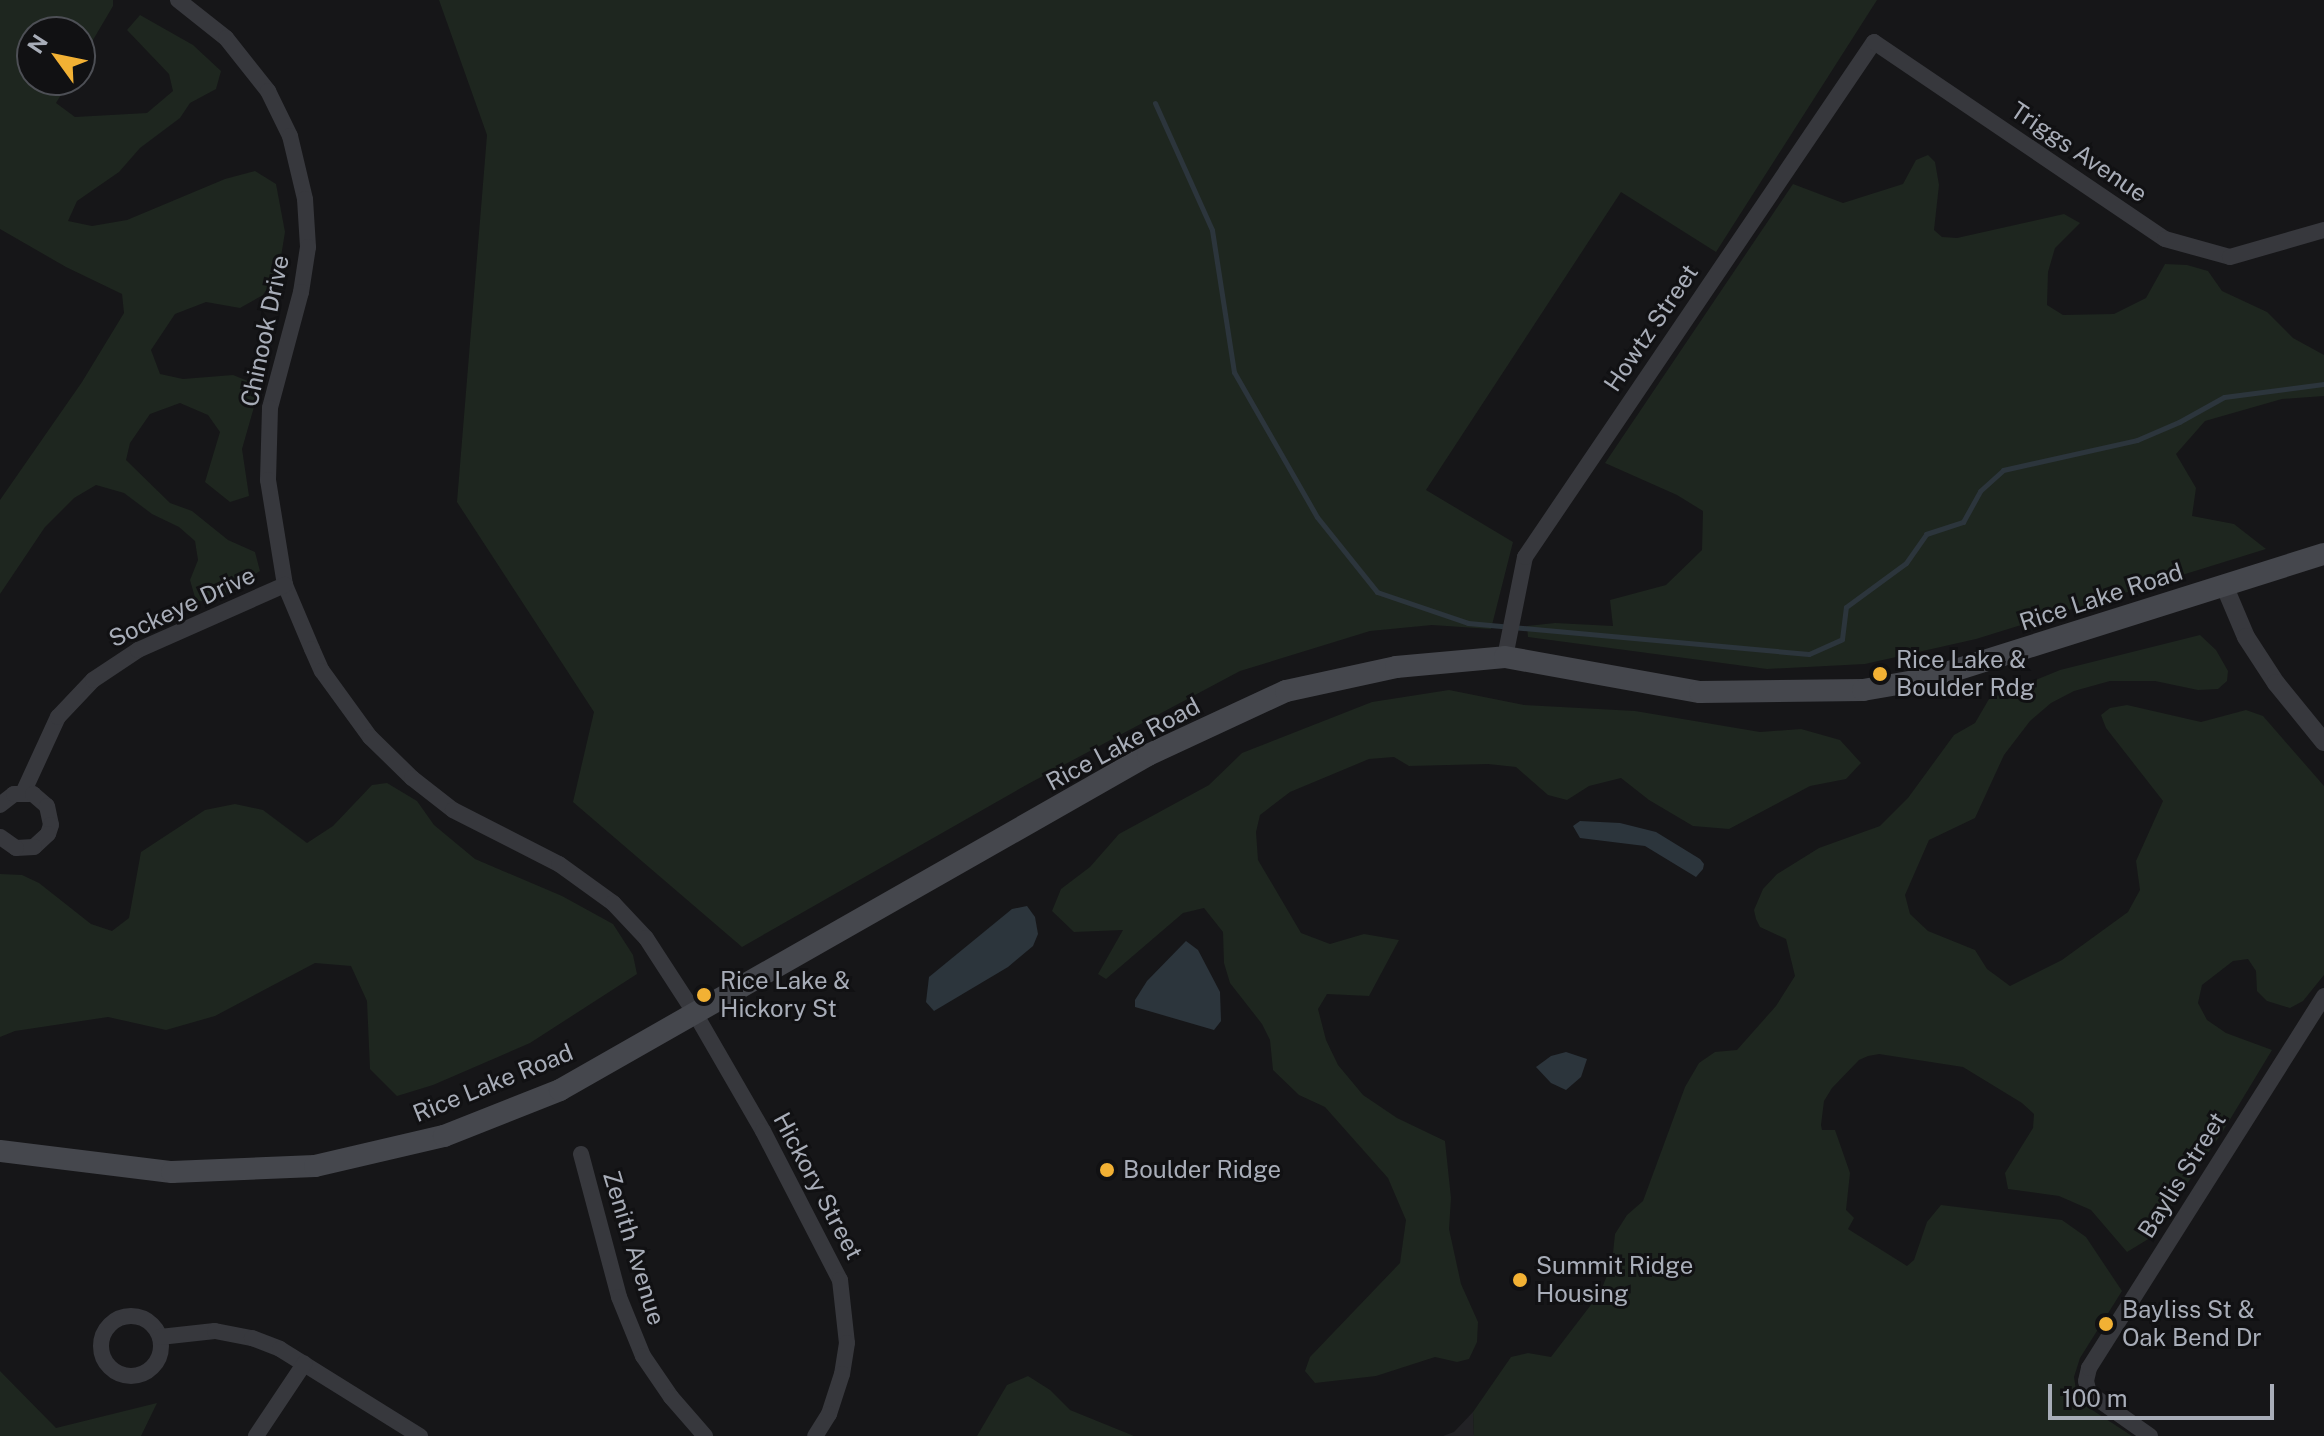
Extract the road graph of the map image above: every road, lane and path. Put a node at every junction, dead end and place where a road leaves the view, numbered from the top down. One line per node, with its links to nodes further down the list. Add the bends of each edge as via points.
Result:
1 (178, 0): 5 (street, Chinook Drive, via 226,38 268,91 290,136 305,199 308,247 270,408 268,445 273,523)
2 (1874, 42): 3 (street, Triggs Avenue, via 2165,239 2230,257); 7 (street, Howtz Street, via 1525,557)
3 (2324, 230)
4 (2324, 554): 6 (main road, Rice Lake Road)
5 (285, 585): 9 (street, Sockeye Drive, via 138,650 93,680 58,717); 13 (street, Chinook Drive, via 322,671 370,737 453,810 559,864 613,903 646,938)
6 (2224, 585): 7 (main road, Rice Lake Road, via 1927,679 1863,690 1700,692); 8 (street, via 2246,637)
7 (1505, 657): 13 (main road, Rice Lake Road, via 1396,667 1286,691 1148,755)
8 (2324, 742)
9 (23, 793): 10 (street); 11 (street, via 47,806 48,834 25,849 7,845)
10 (0, 805)
11 (0, 837)
12 (2324, 996): 22 (street, Baylis Street, via 2089,1368 2089,1393)
13 (696, 1015): 14 (main road, Rice Lake Road, via 560,1090 444,1136 315,1166 172,1172); 21 (street, Hickory Street, via 840,1280 847,1343 829,1414)
14 (0, 1151)
15 (581, 1154): 20 (street, Zenith Avenue, via 619,1297 643,1356)
16 (160, 1337): 17 (street, via 215,1331 252,1338)
17 (304, 1364): 18 (street); 19 (street)
18 (256, 1436)
19 (420, 1436)
20 (705, 1436)
21 (815, 1436)
22 (2150, 1436)

